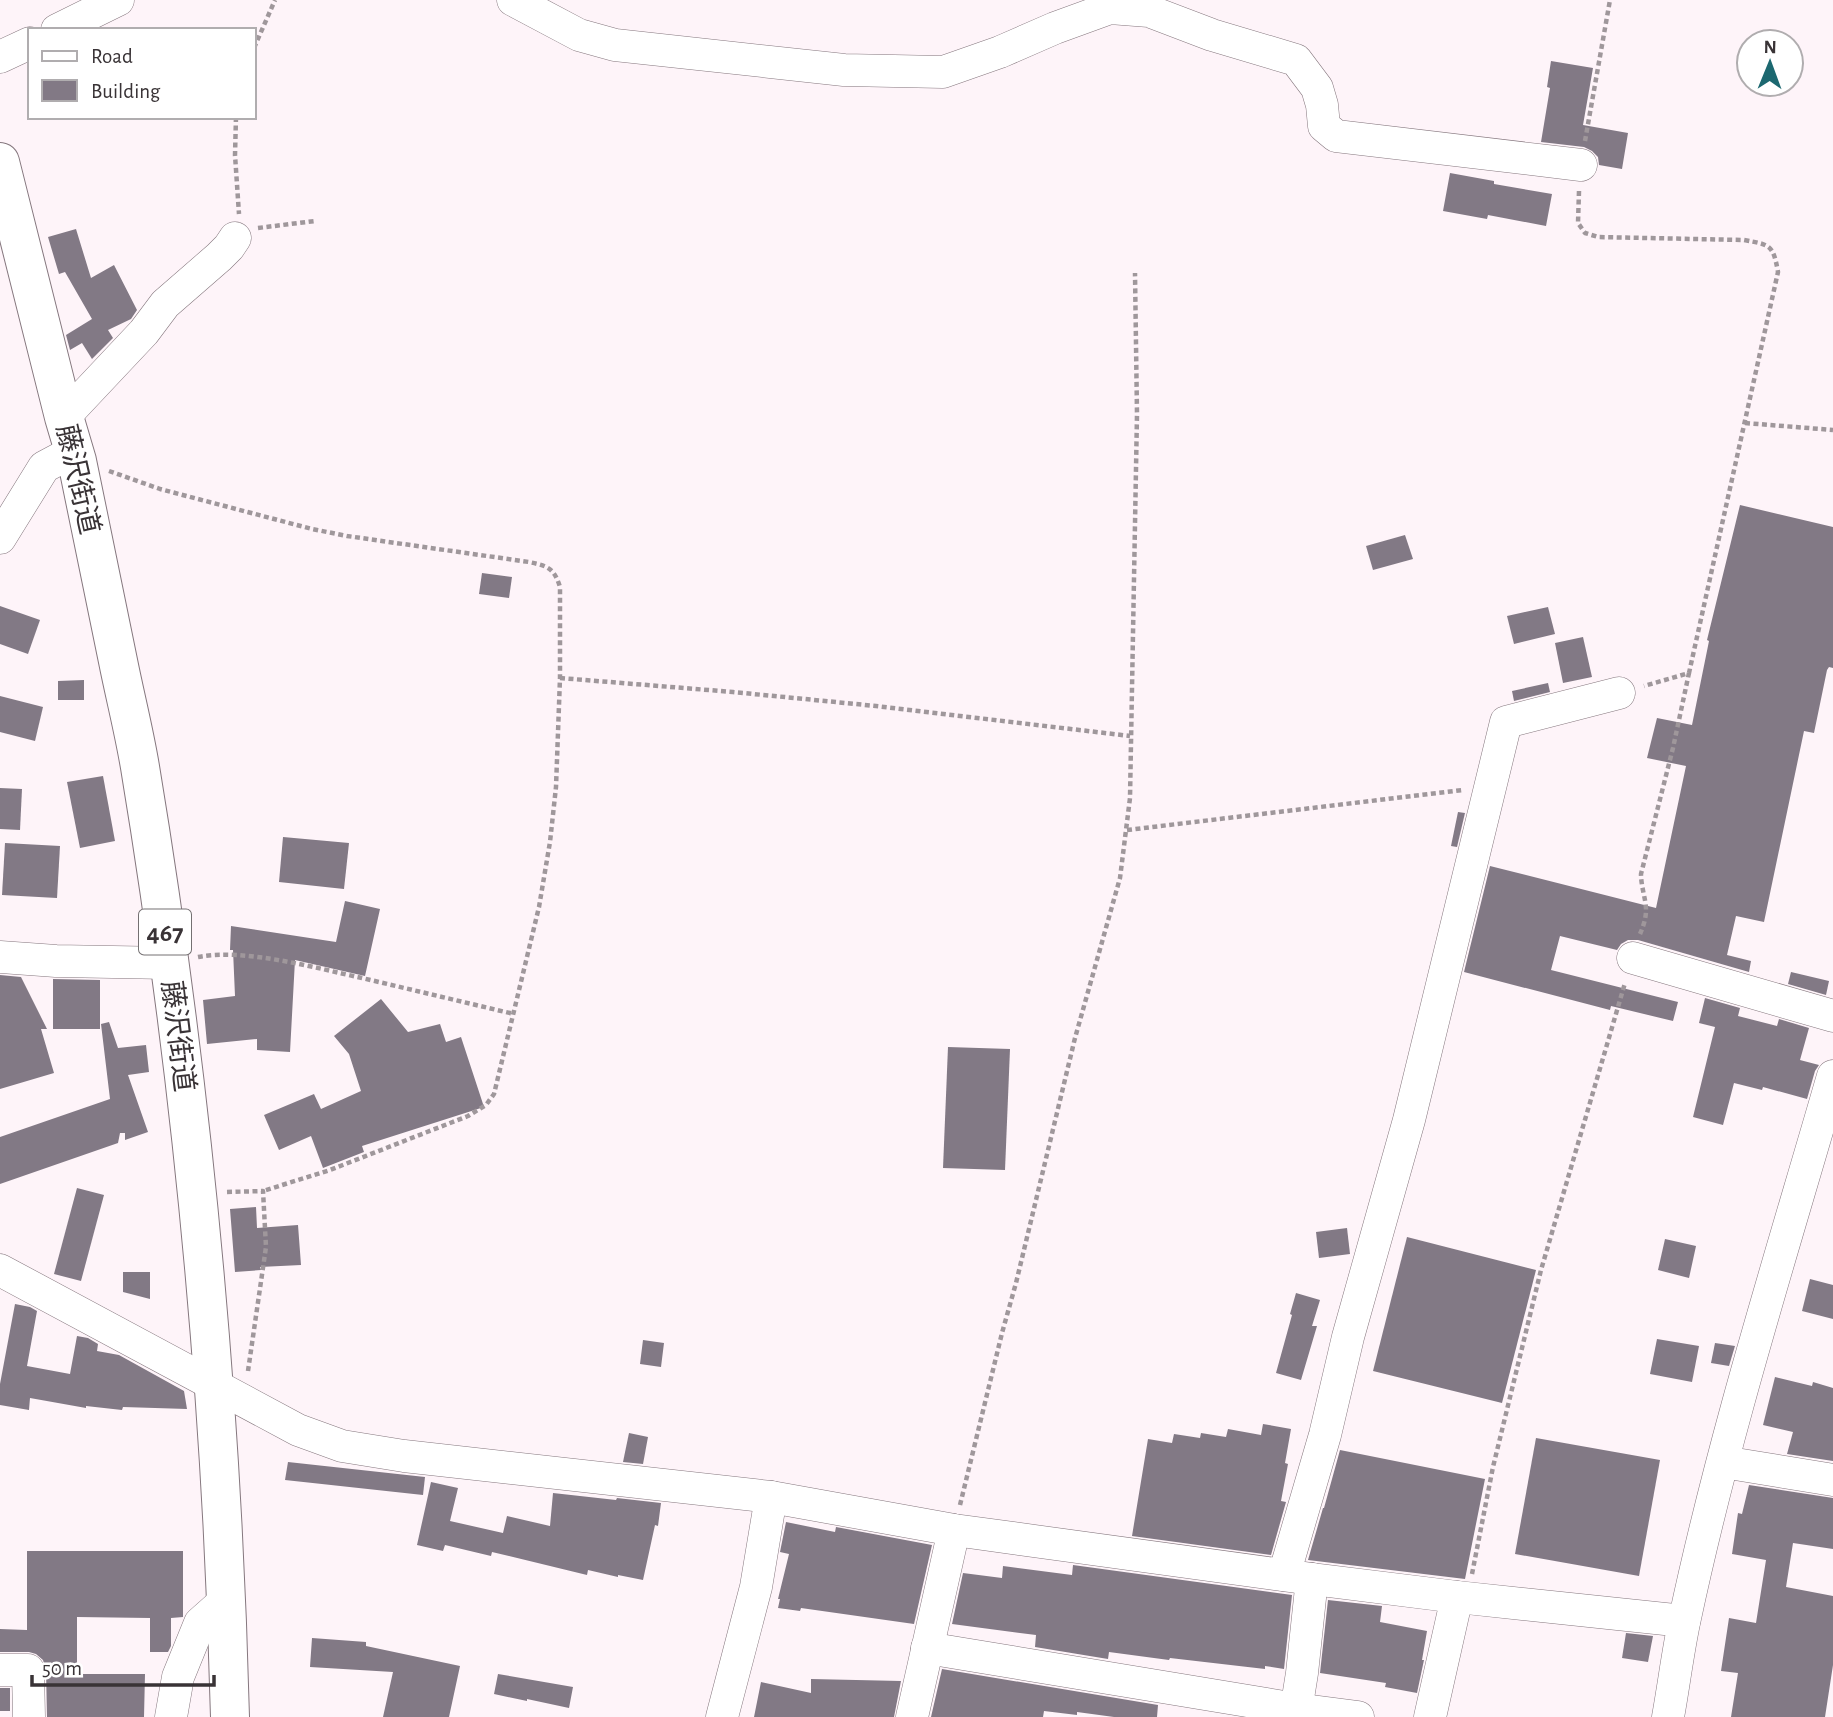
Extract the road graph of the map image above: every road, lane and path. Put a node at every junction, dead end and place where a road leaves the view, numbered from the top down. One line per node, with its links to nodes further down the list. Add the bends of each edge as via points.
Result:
1 (118, 0): 5 (street)
2 (275, 0): 6 (path)
3 (513, 0): 11 (street, via 579,35 615,45 857,70 943,72 1110,8 1149,11 1296,60 1317,88 1324,126 1336,136)
4 (1610, 0): 11 (path)
5 (61, 28)
6 (256, 43)
7 (28, 44): 8 (street)
8 (0, 57)
9 (236, 119): 13 (path)
10 (0, 162): 17 (highway, 藤沢街道 / 467)
11 (1581, 165): 15 (path, via 1578,223 1585,233 1744,240 1765,244 1775,253 1778,272)
12 (315, 221): 13 (path)
13 (236, 235): 17 (street, via 219,257 165,304)
14 (1135, 273): 22 (path, via 1138,414)
15 (1745, 424): 16 (path); 19 (path)
16 (1833, 430)
17 (72, 443): 18 (street, via 44,467); 20 (path, via 160,489 312,529 545,566 556,573 560,587); 27 (highway, 藤沢街道 / 467, via 139,763)
18 (0, 538)
19 (1689, 673): 21 (path); 26 (path, via 1641,874 1645,920)
20 (560, 678): 22 (path, via 876,706); 28 (path, via 550,842)
21 (1619, 693): 23 (street, via 1506,722)
22 (1130, 736): 24 (path)
23 (1490, 789): 24 (path); 39 (street, via 1409,1120 1348,1337)
24 (1127, 830): 38 (path, via 1120,877 1072,1051)
25 (0, 957): 27 (street)
26 (1633, 958): 29 (street); 40 (path, via 1541,1270)
27 (170, 963): 28 (path, via 215,954 253,957); 32 (highway, 藤沢街道 / 467)
28 (514, 1014): 31 (path, via 494,1094 486,1105 342,1165)
29 (1833, 1016)
30 (1833, 1076): 35 (street)
31 (263, 1191): 32 (path); 34 (path, via 266,1247)
32 (198, 1193): 34 (highway, 藤沢街道 / 467)
33 (0, 1270): 34 (street)
34 (229, 1394): 37 (street, via 298,1430 342,1446); 41 (highway, 藤沢街道 / 467)
35 (1723, 1462): 36 (street); 42 (street)
36 (1833, 1480)
37 (771, 1497): 38 (street); 49 (street, via 756,1587)
38 (954, 1530): 39 (street); 43 (street)
39 (1298, 1577): 40 (street); 45 (street, via 1302,1673)
40 (1462, 1597): 42 (street); 52 (street)
41 (227, 1599): 47 (street, via 200,1623 178,1677); 48 (highway, 藤沢街道 / 467)
42 (1684, 1621): 53 (street)
43 (928, 1648): 45 (street); 50 (street)
44 (0, 1671): 46 (street, via 28,1670)
45 (1295, 1713): 51 (street)
46 (29, 1717)
47 (171, 1717)
48 (230, 1717)
49 (722, 1717)
50 (912, 1717)
51 (1357, 1717)
52 (1430, 1717)
53 (1668, 1717)

